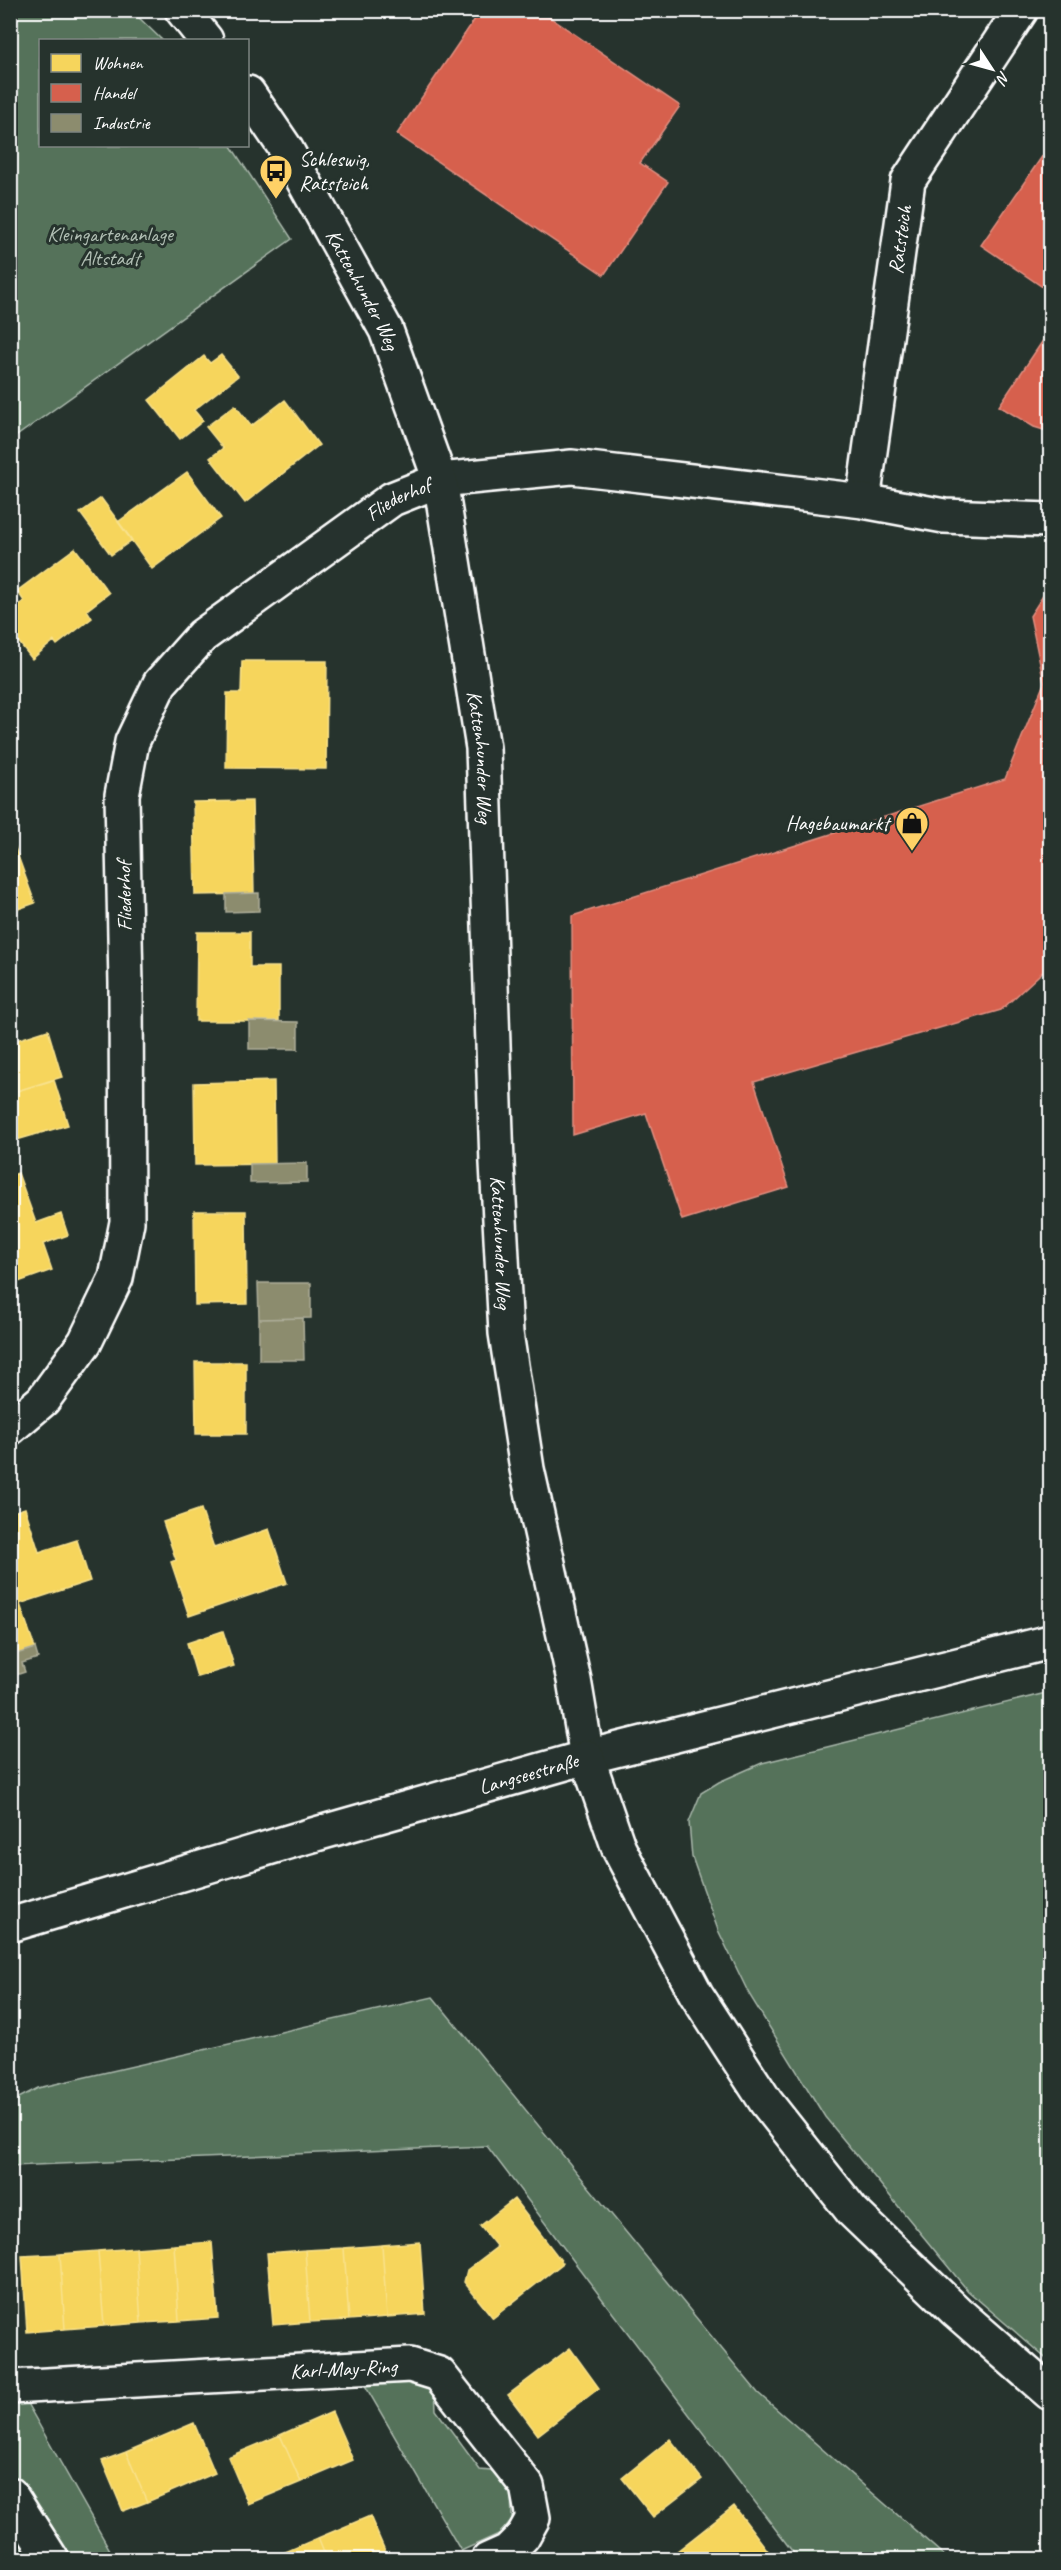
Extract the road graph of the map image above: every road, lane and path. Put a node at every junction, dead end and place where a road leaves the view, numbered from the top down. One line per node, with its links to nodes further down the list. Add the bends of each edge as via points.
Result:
1 (182, 10): 3 (street)
2 (1021, 10): 6 (street, Ratsteich, via 908,181)
3 (206, 39)
4 (249, 94): 5 (street, Kattenhunder Weg, via 286,148 386,330)
5 (440, 480): 6 (street, via 572,467); 8 (street, Fliederhof, via 392,499 202,636 160,682 132,742 122,795 127,1222 116,1278 85,1342 43,1400); 10 (street, Kattenhunder Weg, via 483,748 506,1334 527,1469)
6 (863, 501): 7 (street, via 945,516)
7 (1050, 520)
8 (10, 1428)
9 (1050, 1642): 10 (street, Langseestraße)
10 (587, 1757): 11 (street, Langseestraße); 13 (street, Kattenhunder Weg, via 619,1849 696,1994 766,2102 852,2211 957,2312)
11 (10, 1925)
12 (10, 2387): 16 (street, Karl-May-Ring, via 410,2366 439,2374 527,2486 533,2518 524,2536 508,2551)
13 (1050, 2393)
14 (10, 2494): 15 (street)
15 (52, 2559)
16 (488, 2559)

